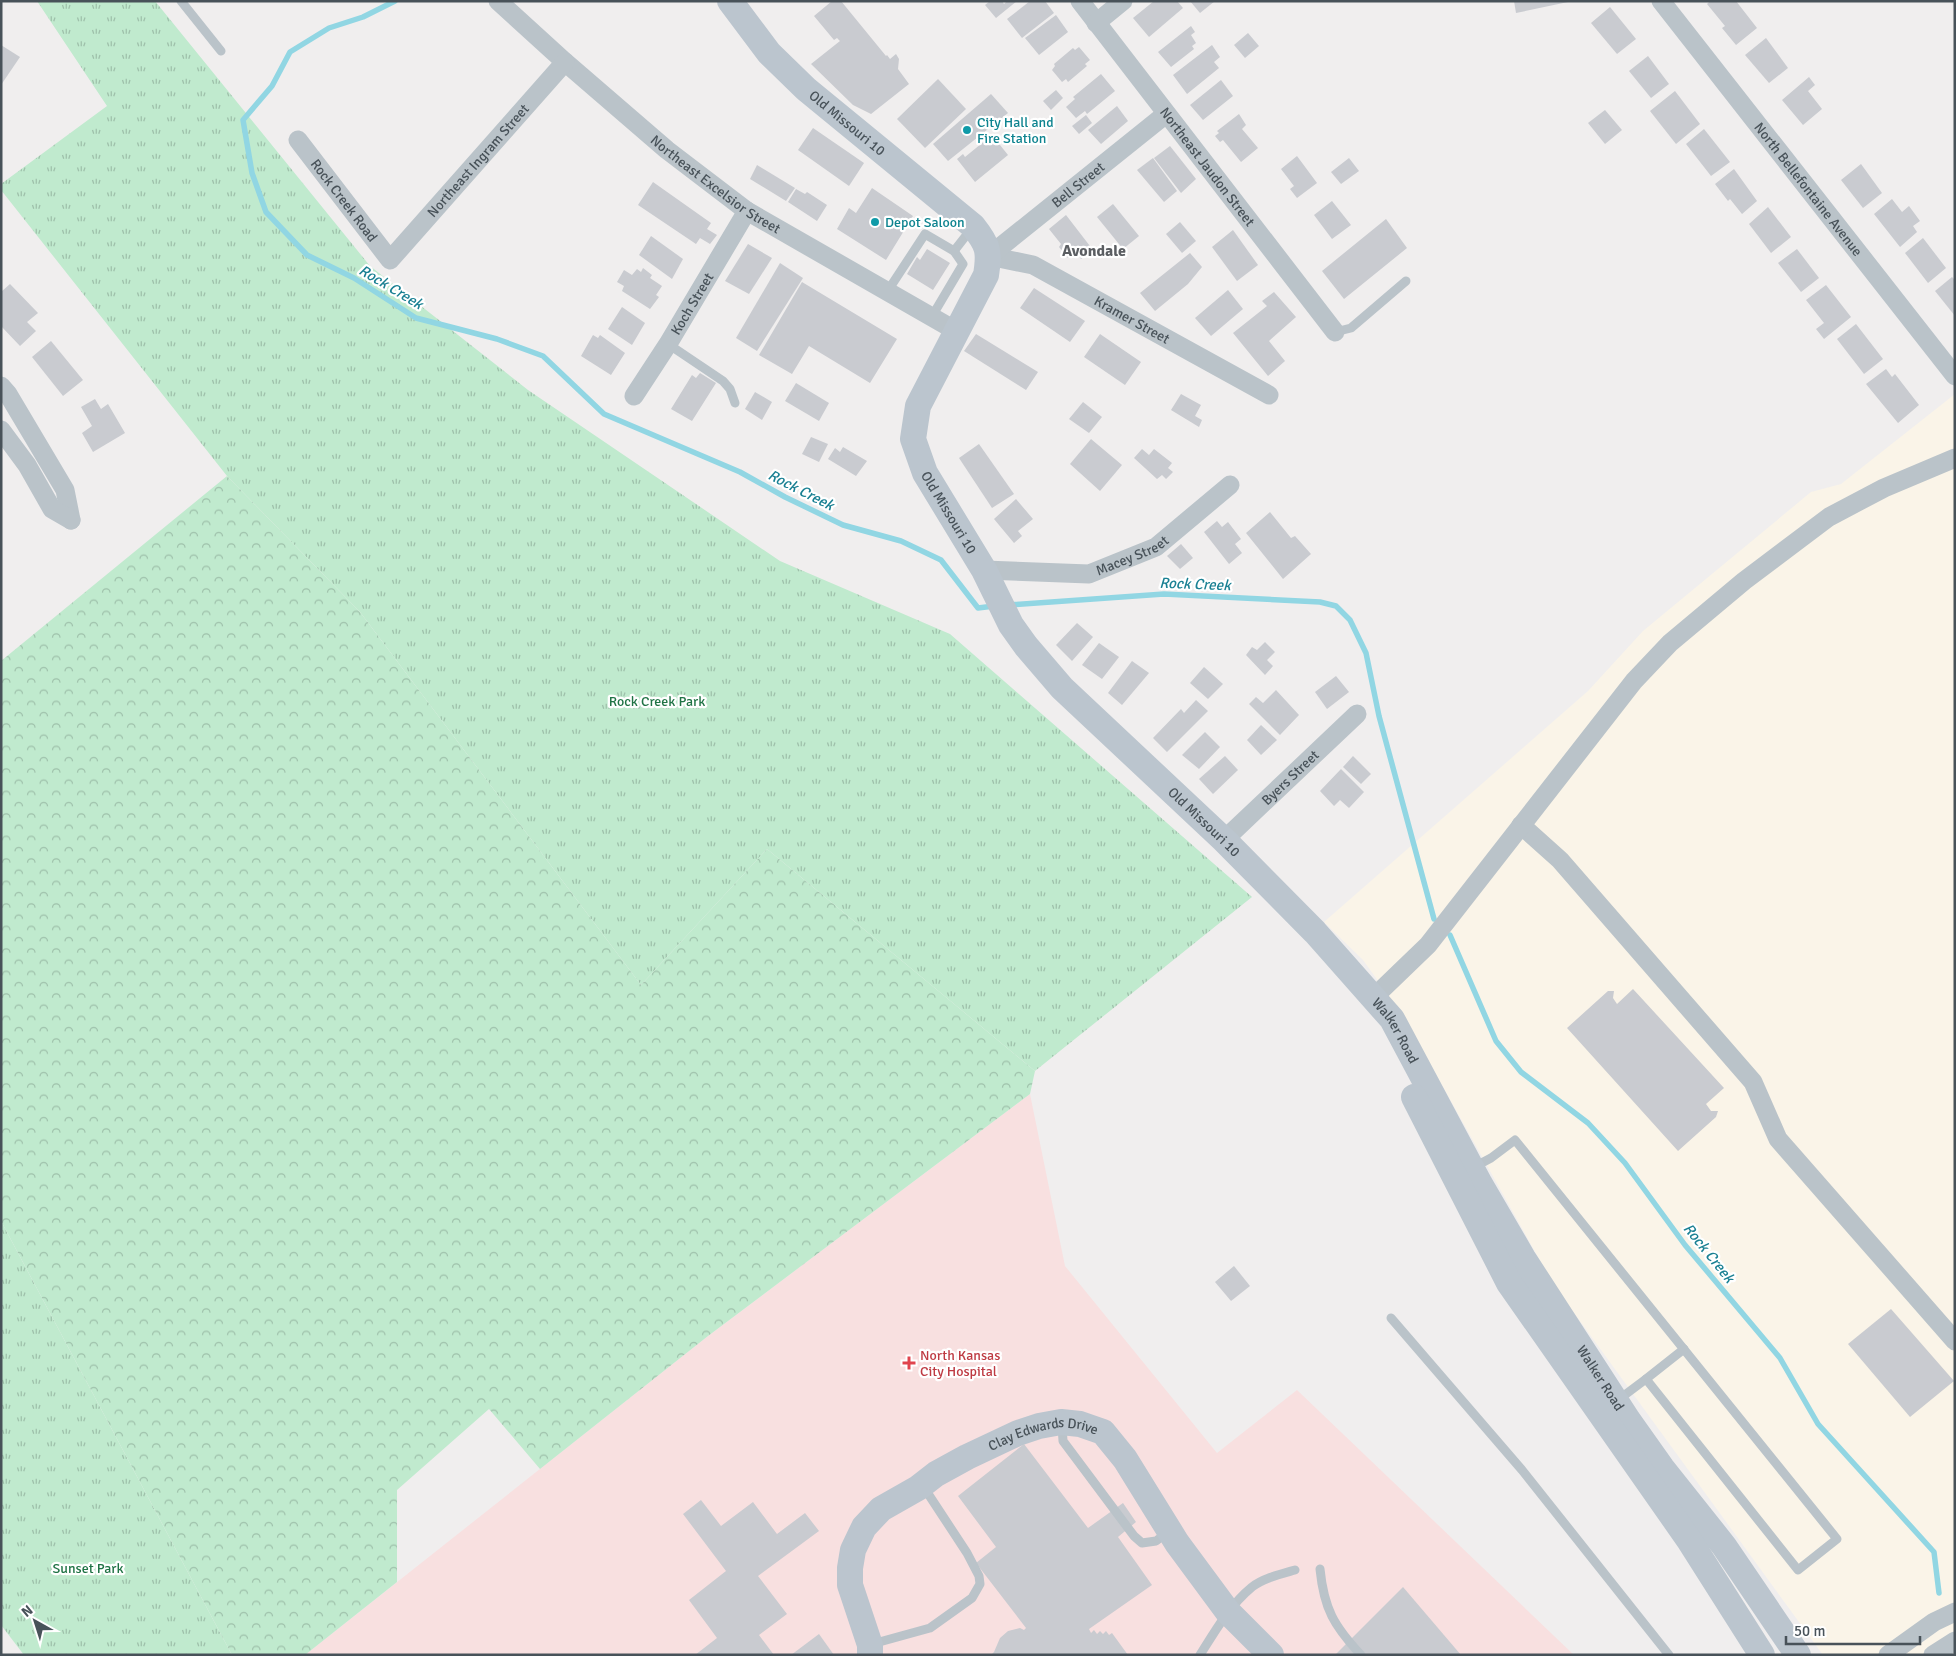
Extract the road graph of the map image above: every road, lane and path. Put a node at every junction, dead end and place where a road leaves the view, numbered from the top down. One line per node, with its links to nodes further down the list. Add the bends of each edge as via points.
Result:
1 (181, 1): 8 (lane)
2 (498, 1): 9 (street, Northeast Excelsior Street)
3 (730, 1): 13 (street, Old Missouri 10, via 768,53 806,89)
4 (1080, 1): 7 (street, Northeast Jaudon Street)
5 (1123, 1): 7 (street)
6 (1661, 1): 23 (street, North Bellefontaine Avenue)
7 (1096, 23): 10 (street, Northeast Jaudon Street)
8 (221, 51)
9 (565, 62): 12 (street, Northeast Excelsior Street, via 667,150); 15 (street, Northeast Ingram Street)
10 (1166, 114): 16 (street, Bell Street); 21 (street, Northeast Jaudon Street)
11 (298, 140): 15 (street, Rock Creek Road)
12 (747, 211): 18 (street, Northeast Excelsior Street); 22 (street, Koch Street)
13 (973, 226): 14 (lane); 16 (street, Old Missouri 10, via 986,242)
14 (954, 251): 16 (lane); 18 (lane, via 925,234)
15 (390, 260)
16 (977, 267): 19 (lane); 20 (street, Old Missouri 10); 25 (street, Kramer Street, via 1033,265)
17 (1406, 281): 21 (lane, via 1351,328)
18 (887, 292): 19 (street, Northeast Excelsior Street)
19 (931, 318): 20 (street, Northeast Excelsior Street)
20 (958, 332): 31 (street, Old Missouri 10, via 918,406 913,439 925,474)
21 (1335, 332)
22 (668, 344): 26 (street, Koch Street); 27 (lane, via 723,381)
23 (1955, 376)
24 (1, 386): 28 (street, via 65,490 71,520 52,509 27,465)
25 (1269, 395)
26 (634, 396)
27 (735, 403)
28 (1, 430)
29 (1955, 458): 33 (street, via 1884,488 1829,517 1744,580 1670,643 1634,681)
30 (1230, 485): 31 (street, Macey Street, via 1156,547 1090,574)
31 (988, 579): 34 (street, Old Missouri 10, via 1011,625 1062,688)
32 (1357, 714): 34 (street, Byers Street)
33 (1522, 825): 35 (street, via 1428,945); 38 (street, via 1560,860 1753,1082 1778,1139)
34 (1224, 840): 35 (street, Old Missouri 10, via 1315,932)
35 (1373, 998): 36 (street, Walker Road, via 1392,1019)
36 (1463, 1172): 39 (lane, via 1491,1158 1515,1140); 41 (street, Walker Road, via 1523,1258)
37 (1391, 1318): 55 (lane, via 1522,1470)
38 (1955, 1341)
39 (1684, 1349): 40 (lane); 40 (lane, via 1837,1538 1798,1570)
40 (1646, 1379): 41 (lane)
41 (1607, 1407): 51 (street, Walker Road); 56 (street, Walker Road, via 1662,1468 1724,1546)
42 (1061, 1422): 43 (street, Clay Edwards Drive, via 1018,1433 966,1457); 44 (street, Clay Edwards Drive, via 1103,1432 1125,1459); 44 (lane, via 1063,1441 1134,1536 1142,1544)
43 (922, 1485): 50 (street, Clay Edwards Drive, via 881,1509 864,1526 853,1550 850,1585); 50 (lane, via 966,1553 980,1584 972,1598 930,1628)
44 (1169, 1531): 47 (street, Clay Edwards Drive)
45 (1320, 1569): 54 (lane, via 1327,1608 1337,1627)
46 (1295, 1570): 47 (lane, via 1253,1586)
47 (1228, 1612): 52 (lane); 53 (street, Clay Edwards Drive)
48 (1955, 1612): 57 (street, via 1934,1622)
49 (1955, 1641): 58 (street)
50 (870, 1650)
51 (1760, 1654)
52 (1200, 1655)
53 (1271, 1655)
54 (1361, 1655)
55 (1669, 1655)
56 (1798, 1655)
57 (1888, 1655)
58 (1934, 1655)

